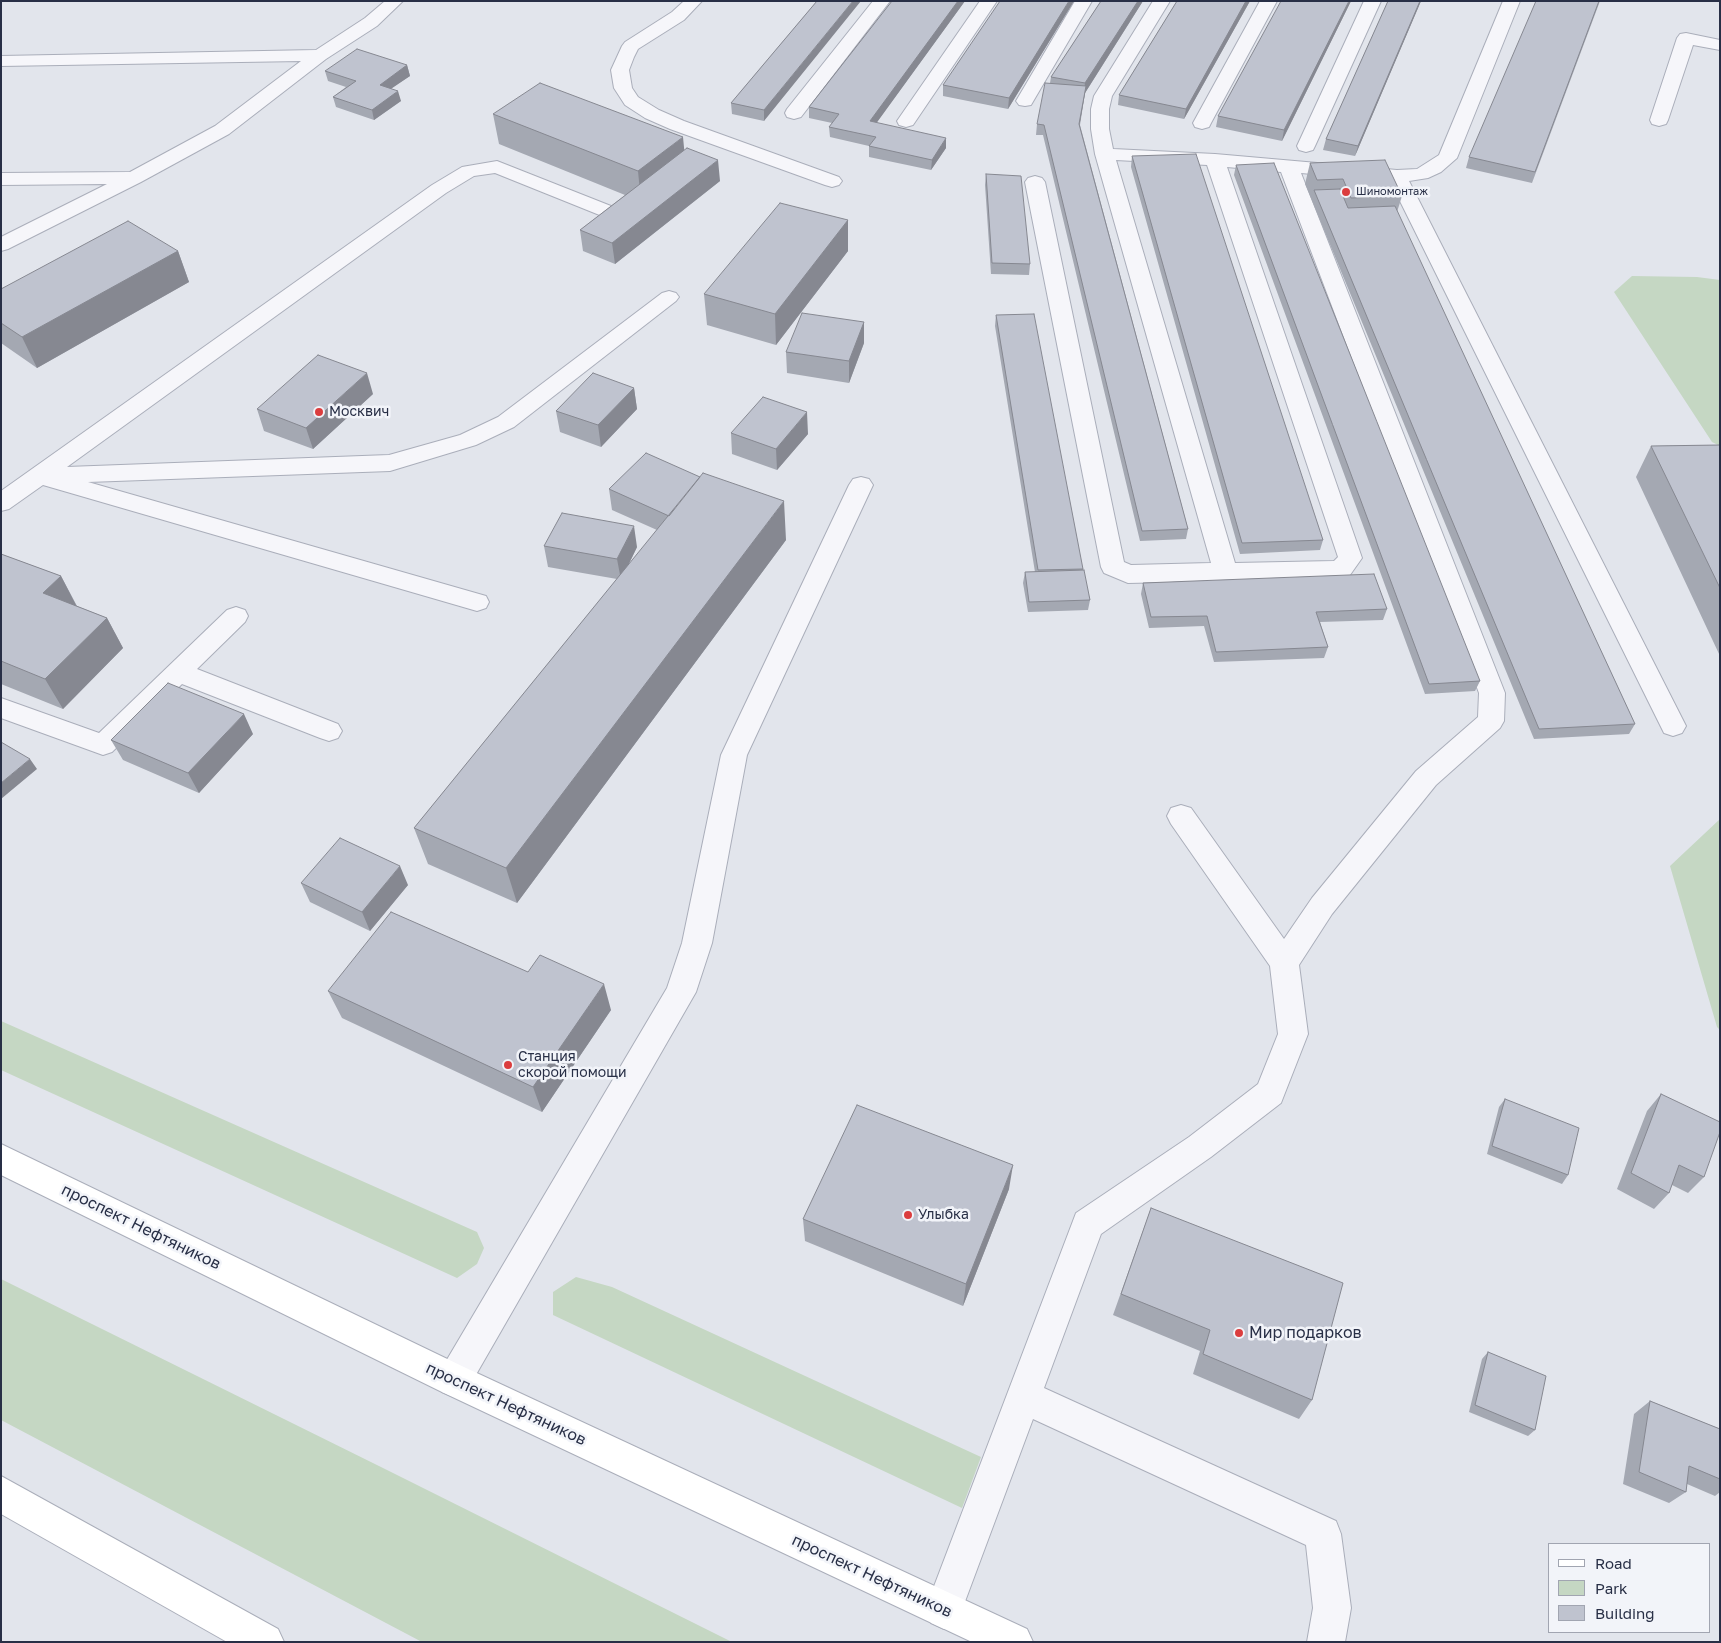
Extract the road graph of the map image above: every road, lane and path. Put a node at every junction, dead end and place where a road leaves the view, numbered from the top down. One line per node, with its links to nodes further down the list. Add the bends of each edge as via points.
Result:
1 (396, 1): 11 (lane)
2 (694, 1): 25 (lane, via 678,16 632,46 625,57 620,70 623,88 631,101 677,125)
3 (882, 1): 14 (lane)
4 (988, 1): 16 (lane)
5 (1084, 1): 13 (lane)
6 (1162, 1): 19 (lane, via 1103,96 1100,129)
7 (1268, 1): 17 (lane)
8 (1373, 1): 18 (lane)
9 (1512, 1): 22 (lane, via 1446,158 1421,174)
10 (1720, 45): 15 (lane, via 1686,38)
11 (320, 55): 12 (lane); 23 (lane, via 222,130)
12 (1, 61)
13 (1025, 101)
14 (794, 113)
15 (1659, 120)
16 (906, 121)
17 (1202, 123)
18 (1306, 146)
19 (1105, 154): 20 (lane); 33 (lane)
20 (1215, 160): 21 (lane); 33 (lane, via 1350,558 1341,569)
21 (1289, 168): 22 (lane); 41 (lane, via 1492,693 1490,720 1426,778 1322,906)
22 (1397, 176): 38 (lane)
23 (134, 178): 24 (lane); 28 (lane)
24 (1, 179)
25 (832, 181)
26 (1035, 182): 33 (lane, via 1113,567 1128,574)
27 (609, 212): 30 (lane, via 497,167 469,171 439,189)
28 (1, 245)
29 (669, 296): 30 (lane, via 506,422 468,440 390,463)
30 (40, 476): 32 (lane); 34 (lane)
31 (861, 485): 43 (lane, via 734,755 697,944 681,992)
32 (1, 503)
33 (1225, 571)
34 (478, 602)
35 (236, 616): 36 (lane)
36 (179, 672): 37 (lane, via 103,745); 39 (lane)
37 (1, 708)
38 (1673, 726)
39 (329, 731)
40 (1181, 816): 41 (lane)
41 (1284, 963): 44 (lane, via 1293,1034 1270,1093 1200,1147 1088,1224)
42 (1, 1159): 43 (main road, проспект Нефтяников)
43 (454, 1380): 46 (main road, проспект Нефтяников)
44 (1023, 1396): 46 (lane); 49 (lane, via 1323,1534 1332,1608)
45 (1, 1494): 47 (main road)
46 (944, 1610): 48 (main road, проспект Нефтяников)
47 (265, 1642)
48 (1014, 1642)
49 (1326, 1642)

